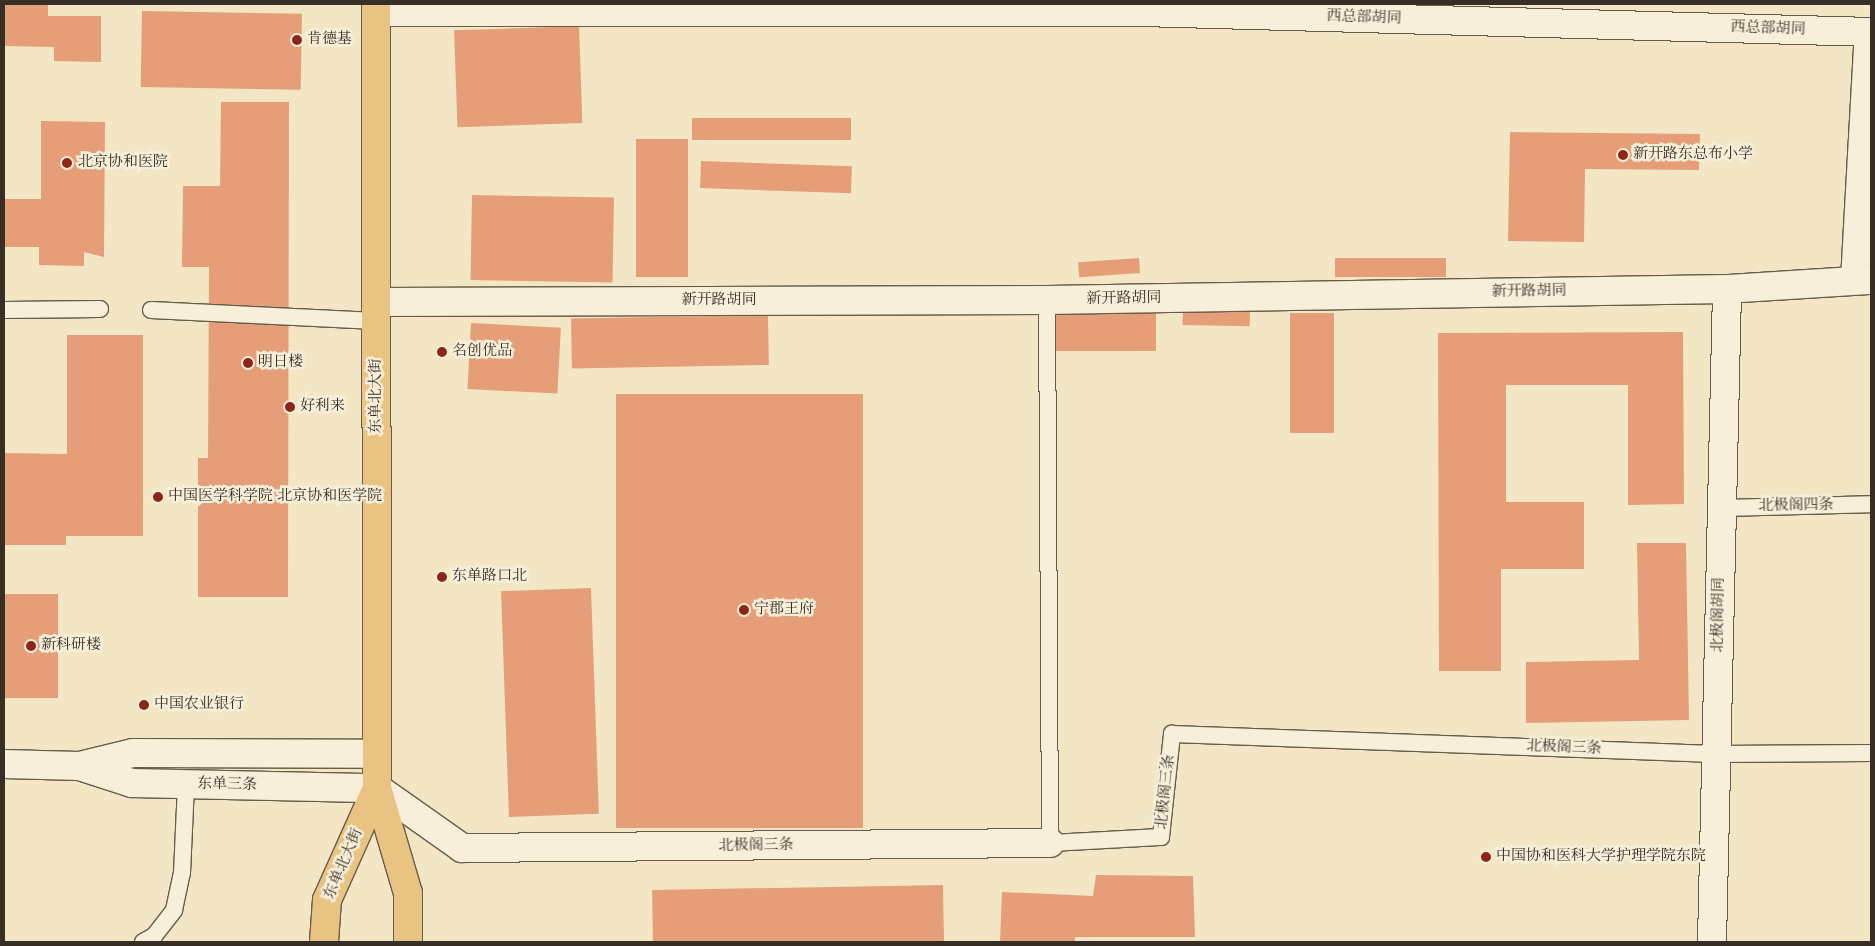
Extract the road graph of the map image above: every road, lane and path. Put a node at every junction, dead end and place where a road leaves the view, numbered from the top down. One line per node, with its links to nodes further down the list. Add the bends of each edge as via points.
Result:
1 (376, 8): 2 (street, 西总部胡同, via 1142,12); 9 (main road, 东单北大街)
2 (1870, 32): 3 (street)
3 (1863, 280): 4 (street, 新开路胡同)
4 (1727, 289): 5 (street, 新开路胡同); 11 (street, 北极阁胡同)
5 (1047, 300): 9 (street, 新开路胡同); 19 (lane)
6 (100, 309): 7 (lane)
7 (4, 310)
8 (152, 310): 9 (lane)
9 (376, 311): 13 (main road, 东单北大街)
10 (1871, 504): 11 (lane, 北极阁四条)
11 (1722, 508): 14 (street, 北极阁胡同)
12 (1871, 753): 14 (lane, 北极阁三条)
13 (377, 754): 16 (street, 东单三条, via 133,753); 18 (main road, 东单北大街)
14 (1715, 754): 19 (lane, 北极阁三条, via 1172,734 1161,837); 23 (street, 北极阁胡同)
15 (4, 764): 16 (street, 东单三条)
16 (79, 766): 17 (street, 东单三条, via 132,783)
17 (186, 784): 18 (street, 东单三条); 20 (lane, via 182,873 174,910 154,936)
18 (378, 788): 19 (street, 北极阁三条, via 462,848); 21 (main road, 东单北大街, via 328,900); 22 (main road, 东单北大街, via 408,893)
19 (1050, 843)
20 (143, 942)
21 (324, 942)
22 (408, 942)
23 (1712, 942)

